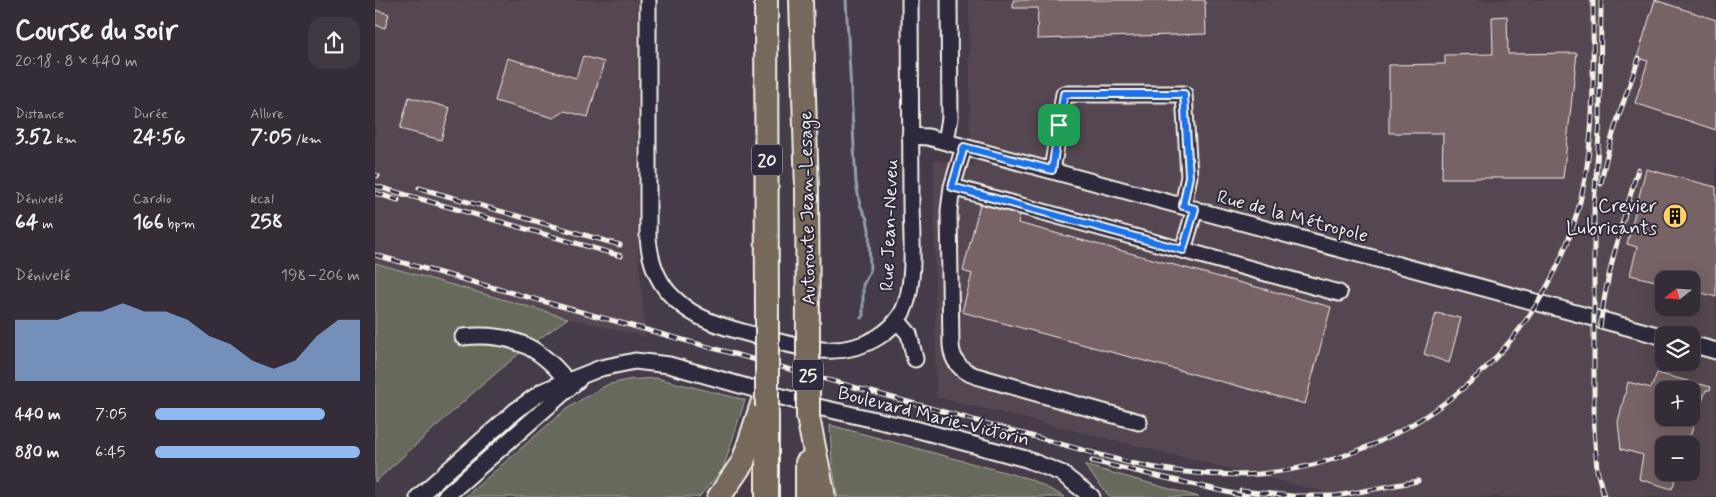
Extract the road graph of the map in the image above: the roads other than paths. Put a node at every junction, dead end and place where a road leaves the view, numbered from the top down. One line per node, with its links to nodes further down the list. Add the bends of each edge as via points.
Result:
1 (648, 0): 14 (street, Rue Jean-Neveu, via 648,238 653,263 667,290 682,306 713,323 817,350 838,350 863,344 883,334)
2 (766, 0): 22 (highway, Autoroute Jean-Lesage / 20, bridge)
3 (801, 0): 15 (highway, Autoroute Jean-Lesage / 20)
4 (910, 0): 6 (street, Rue Jean-Neveu)
5 (949, 0): 7 (street, via 950,118)
6 (910, 136): 7 (street, Rue de la Métropole); 14 (street, Rue Jean-Neveu, via 910,272 907,299)
7 (946, 142): 8 (street, Rue de la Métropole)
8 (964, 147): 9 (street, Rue de la Métropole); 10 (street)
9 (1052, 170): 11 (street, Rue de la Métropole); 11 (street, via 1064,94 1184,94)
10 (952, 187): 12 (street); 24 (street, via 949,211 951,345 953,358 959,366 976,376)
11 (1189, 208): 12 (street); 16 (street, Rue de la Métropole)
12 (1183, 250): 13 (street)
13 (1339, 293)
14 (897, 320): 20 (street, via 909,334)
15 (807, 333): 23 (highway, Autoroute Jean-Lesage / 25, bridge)
16 (1655, 335)
17 (463, 336): 21 (street, via 484,335 522,343 552,363)
18 (1700, 347): 19 (street)
19 (1716, 351)
20 (915, 358)
21 (569, 384): 25 (street, Boulevard Marie-Victorin, via 551,386 525,404); 26 (street, Boulevard Marie-Victorin); 31 (street, Boulevard Marie-Victorin, via 610,365 635,361 669,365 1031,461 1061,473)
22 (765, 399): 27 (highway, via 743,462); 28 (highway, Autoroute Jean-Lesage)
23 (808, 417): 29 (highway, 25); 30 (highway)
24 (1139, 422)
25 (418, 497)
26 (445, 497)
27 (719, 497)
28 (767, 497)
29 (807, 497)
30 (824, 497)
31 (1092, 497)

